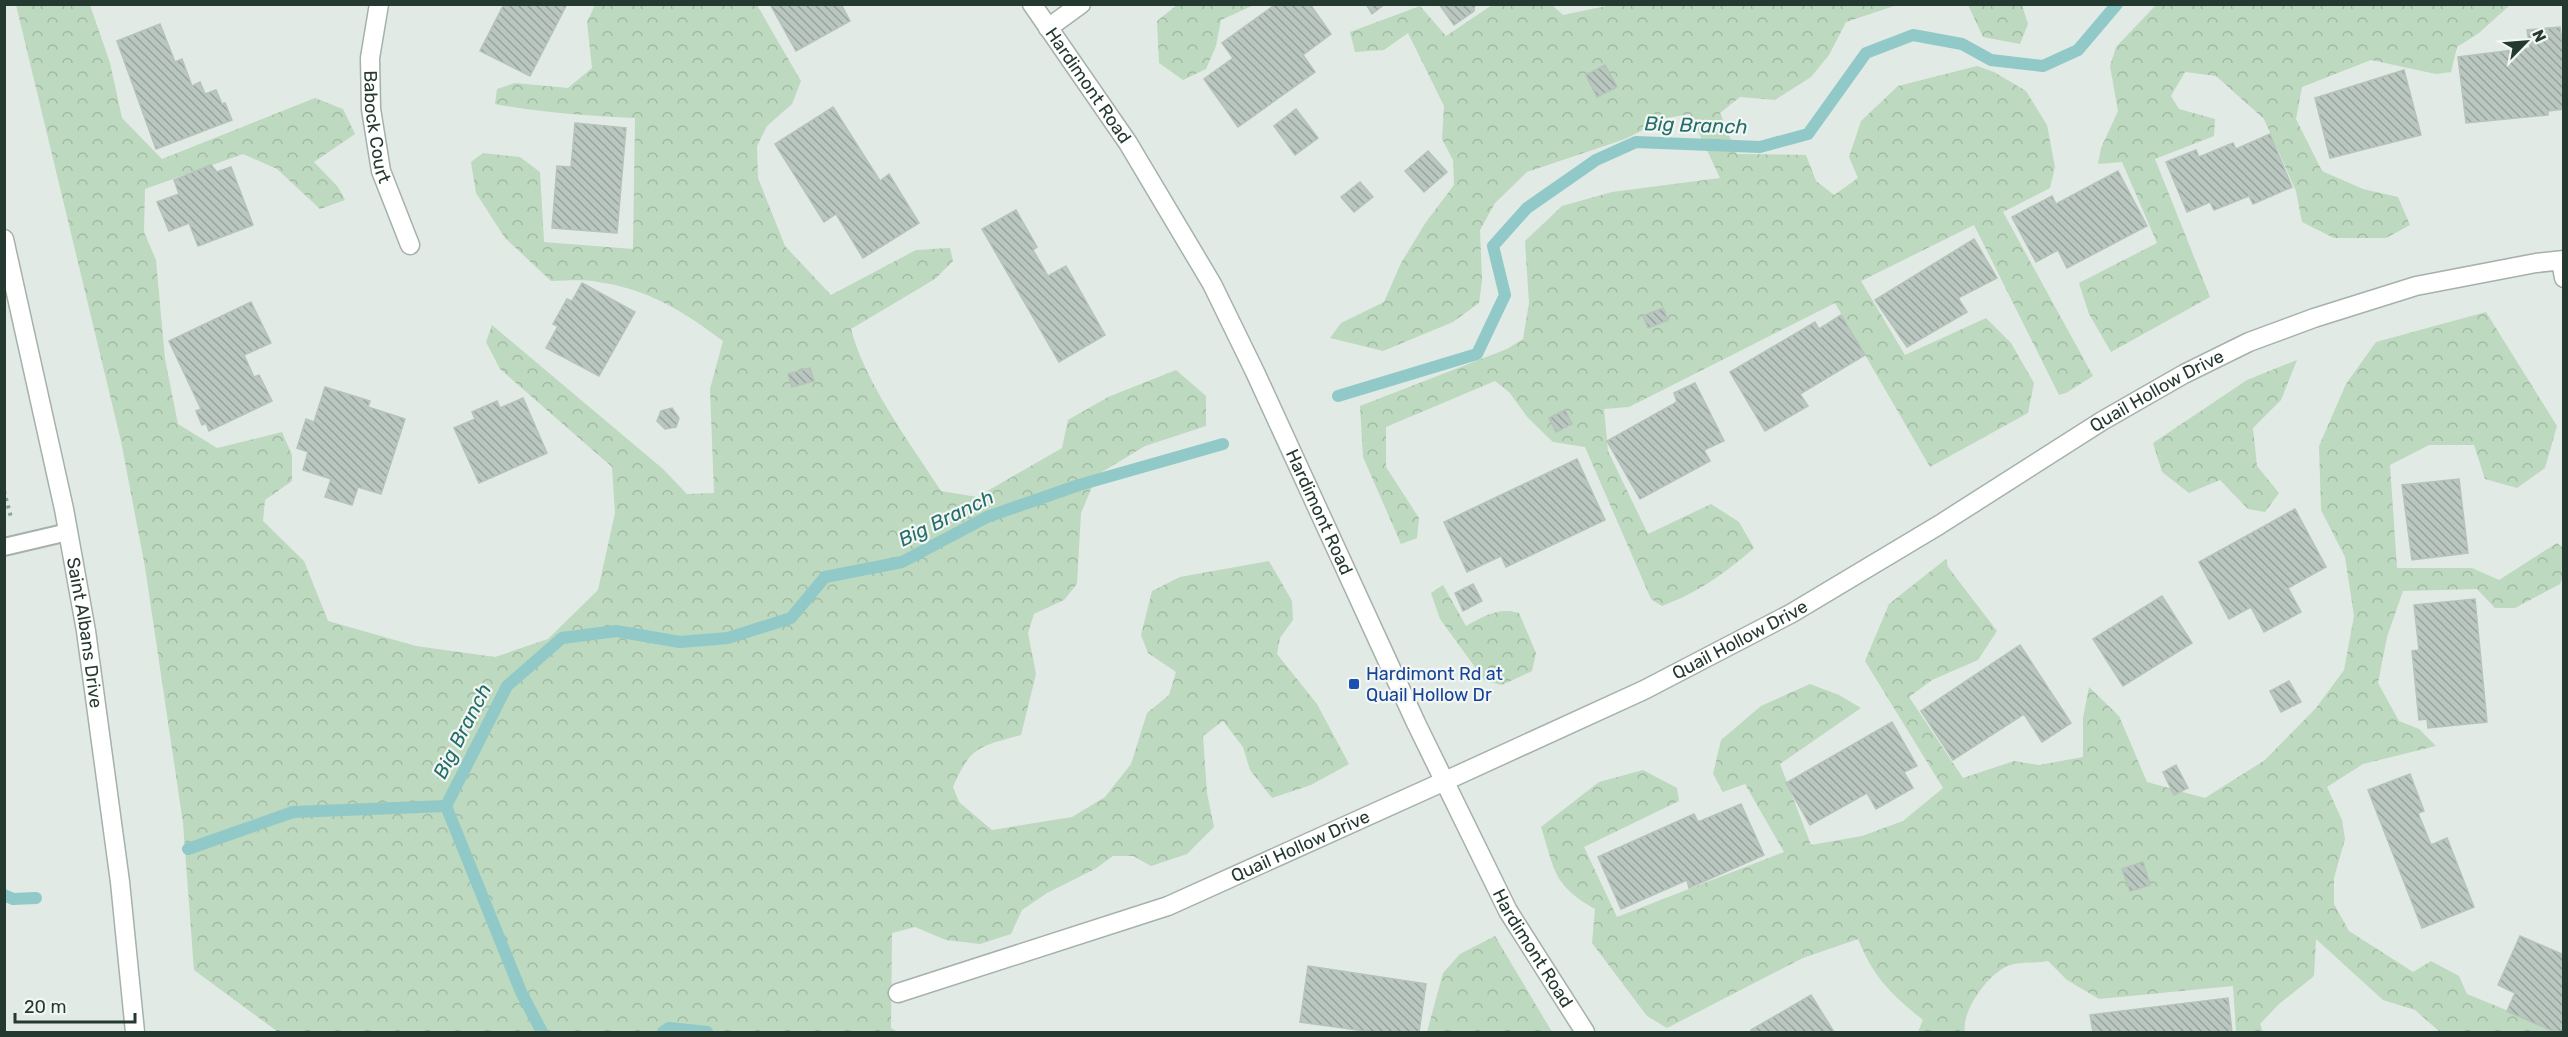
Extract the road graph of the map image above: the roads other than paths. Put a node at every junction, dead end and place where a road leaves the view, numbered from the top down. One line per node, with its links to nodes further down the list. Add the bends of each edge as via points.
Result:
1 (379, 4): 6 (street, Babock Court, via 370,58 371,109 381,171)
2 (1032, 4): 4 (street, Hardimont Road)
3 (1081, 4): 4 (street)
4 (1048, 28): 10 (street, Hardimont Road, via 1128,142 1212,284)
5 (4, 239): 8 (street, Saint Albans Drive)
6 (410, 245)
7 (2563, 266): 10 (street, Quail Hollow Drive, via 2536,263 2416,286 2250,342 2102,421 1939,525 1792,612 1644,690)
8 (68, 532): 9 (lane); 12 (street, Saint Albans Drive, via 86,631 117,859)
9 (4, 547)
10 (1445, 781): 11 (street, Quail Hollow Drive, via 1168,906); 13 (street, Hardimont Road, via 1508,911)
11 (898, 993)
12 (135, 1032)
13 (1586, 1032)

